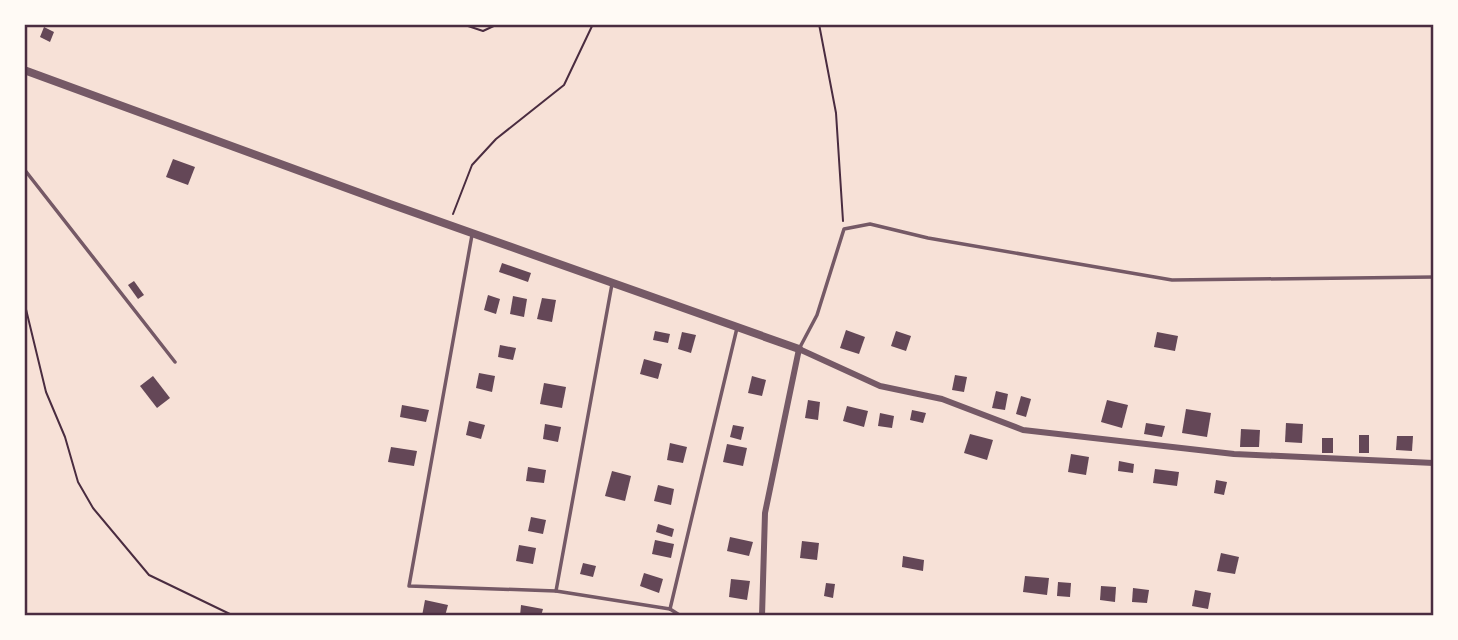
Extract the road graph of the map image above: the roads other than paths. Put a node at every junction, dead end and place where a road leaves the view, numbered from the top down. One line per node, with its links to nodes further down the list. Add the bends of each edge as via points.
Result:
1 (24, 70): 3 (street)
2 (24, 169): 8 (lane)
3 (472, 233): 5 (street); 10 (lane, via 409,586)
4 (1433, 277): 7 (lane, via 1172,280 870,224 844,229 817,315)
5 (612, 283): 6 (street); 10 (lane)
6 (737, 327): 7 (street); 11 (lane)
7 (799, 349): 9 (street, via 880,386 942,399 1023,430 1234,454); 13 (street, via 765,513)
8 (175, 362)
9 (1433, 463)
10 (556, 591): 11 (lane)
11 (670, 609): 12 (lane)
12 (681, 615)
13 (762, 615)

